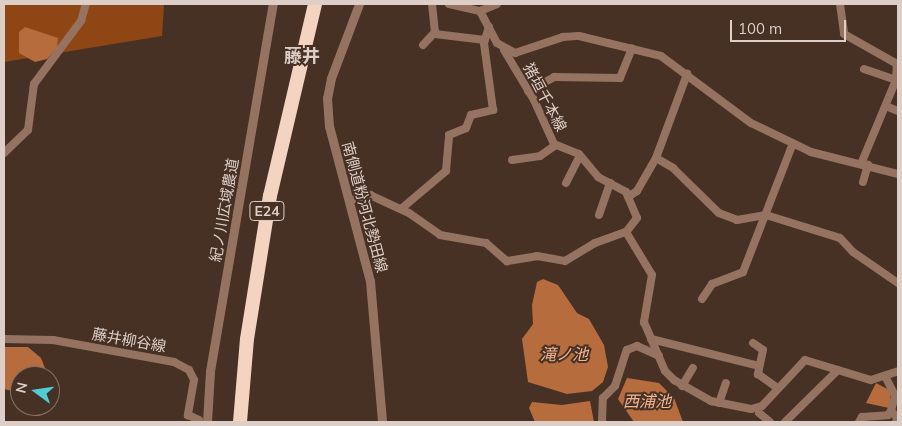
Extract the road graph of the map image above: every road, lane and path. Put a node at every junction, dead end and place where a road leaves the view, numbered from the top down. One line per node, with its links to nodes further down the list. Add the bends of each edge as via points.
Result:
1 (86, 4): 27 (street, via 81,21 34,84 28,130)
2 (273, 4): 59 (street, 紀ノ川広域農道)
3 (315, 4): 60 (highway, E24, via 270,196 247,339)
4 (359, 4): 37 (street, 南側道粉河北勢田線, via 327,98 329,126)
5 (432, 4): 11 (street)
6 (449, 4): 9 (street)
7 (497, 4): 9 (street)
8 (840, 4): 16 (street, via 844,34)
9 (480, 11): 10 (street, 猪垣千本線)
10 (489, 27): 12 (street); 15 (street, 猪垣千本線)
11 (435, 32): 12 (street); 13 (street)
12 (485, 40): 23 (street, via 493,111 471,115 466,128)
13 (423, 45)
14 (632, 48): 15 (street, via 579,36 562,37 515,53); 18 (street, via 661,56); 20 (street, via 620,78 554,77)
15 (504, 50): 20 (street, 猪垣千本線)
16 (898, 64): 19 (street)
17 (864, 69): 19 (street)
18 (687, 74): 25 (street, via 751,123); 29 (street)
19 (896, 80): 21 (street)
20 (528, 91): 26 (street, 猪垣千本線)
21 (886, 106): 22 (street); 31 (street)
22 (898, 111)
23 (452, 133): 24 (street); 38 (street, via 448,137 446,171)
24 (442, 134)
25 (793, 143): 31 (street, via 810,152); 40 (street)
26 (556, 145): 28 (street, 猪垣千本線); 30 (street, via 540,156)
27 (4, 153)
28 (580, 156): 34 (street); 35 (street, 猪垣千本線, via 598,177)
29 (656, 158): 36 (street, via 637,191); 40 (street, via 686,180 719,213 737,220)
30 (512, 160)
31 (864, 164): 32 (street); 33 (street)
32 (898, 174)
33 (863, 182)
34 (566, 183)
35 (610, 183): 36 (street, 猪垣千本線); 39 (street)
36 (628, 197): 41 (street, via 637,218)
37 (352, 200): 38 (street, via 370,195); 61 (street, 南側道粉河北勢田線, via 370,281)
38 (401, 209): 41 (street, via 440,235 486,243 507,261 537,256 565,262 595,243)
39 (599, 215)
40 (764, 215): 42 (street, via 840,238 853,252); 43 (street, via 743,272 712,284)
41 (626, 232): 45 (street, via 652,275 644,322)
42 (898, 283)
43 (702, 299)
44 (4, 338): 59 (street, 藤井柳谷線, via 53,340 174,362 189,370 194,380 188,415)
45 (651, 339): 47 (street); 48 (street)
46 (753, 343): 48 (street, via 763,350)
47 (659, 356): 54 (street, via 665,371); 62 (street, via 637,346 627,350 615,386 603,398)
48 (759, 366): 55 (street, via 758,374)
49 (692, 368): 54 (street)
50 (838, 370): 52 (street, via 871,380); 55 (street, via 802,361); 64 (street)
51 (898, 371): 52 (street)
52 (886, 378): 58 (street, via 895,396)
53 (726, 383): 56 (street)
54 (682, 386): 56 (street)
55 (777, 388): 56 (street, via 757,408)
56 (719, 403)
57 (759, 413): 63 (street)
58 (896, 417): 65 (street, via 862,417)
59 (203, 421)
60 (240, 422)
61 (382, 422)
62 (602, 422)
63 (770, 422)
64 (785, 422)
65 (859, 422)

